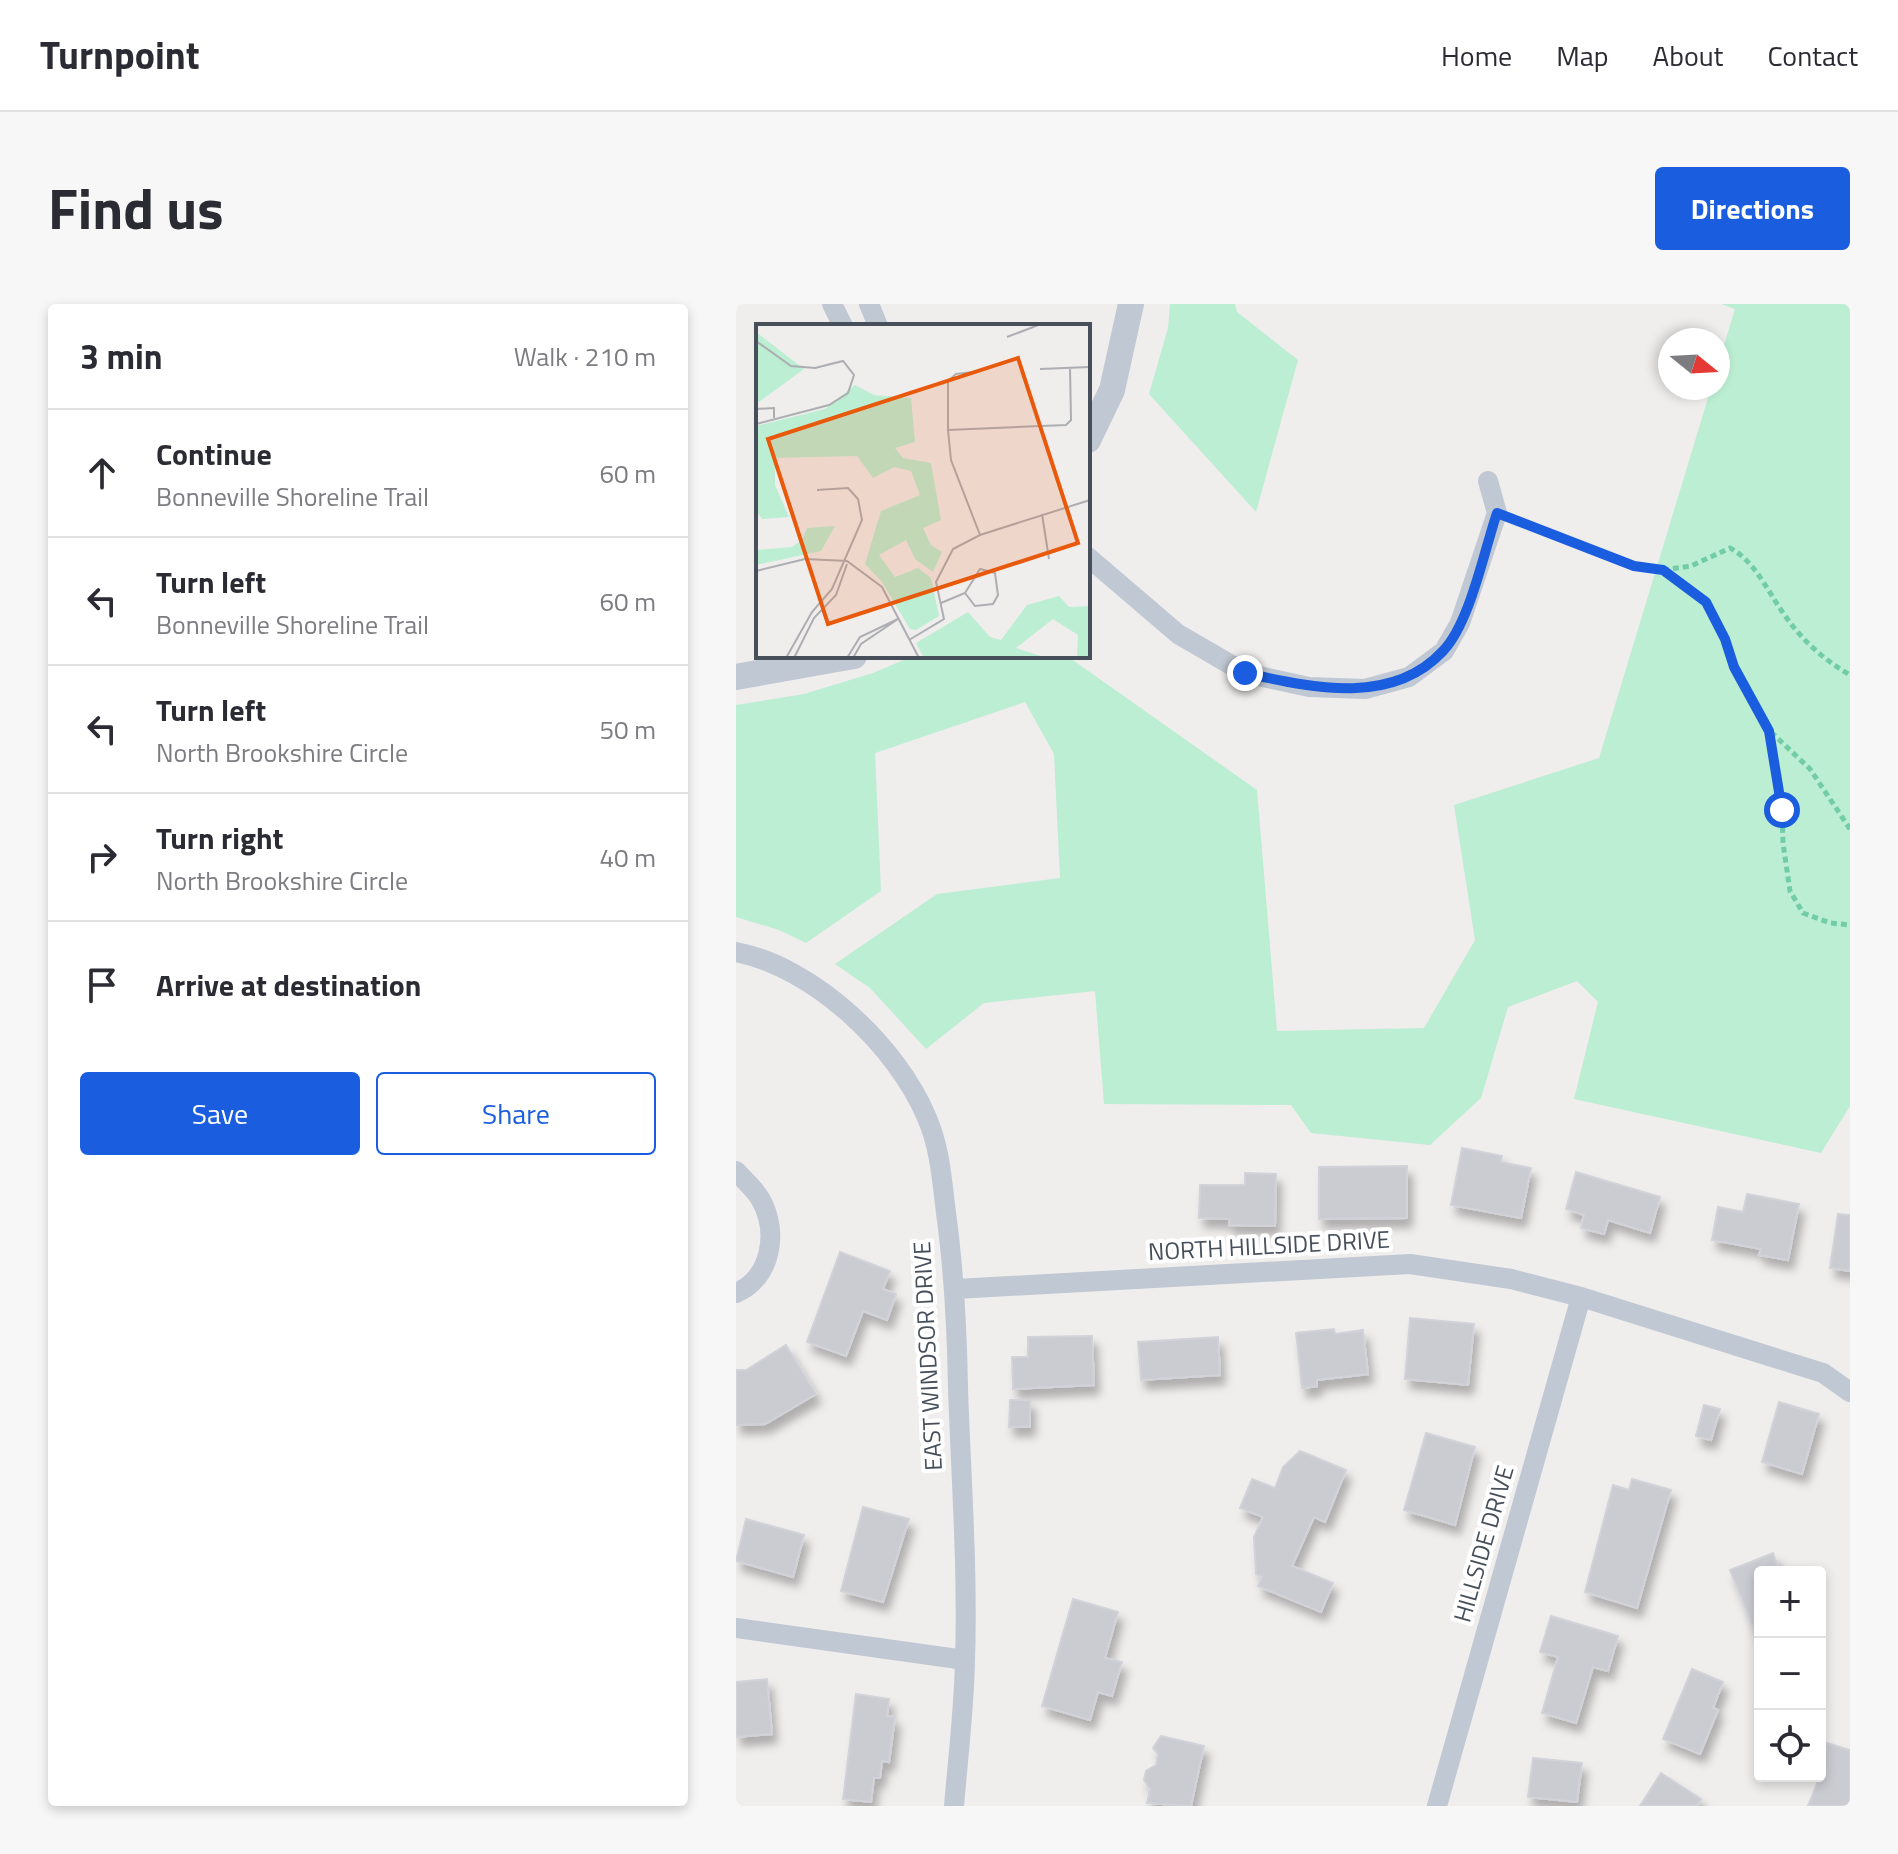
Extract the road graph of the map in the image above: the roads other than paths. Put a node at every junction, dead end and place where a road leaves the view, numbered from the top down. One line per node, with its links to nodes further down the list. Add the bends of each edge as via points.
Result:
1 (832, 304): 4 (street)
2 (869, 304): 5 (street)
3 (1131, 304): 6 (street, via 1112,390)
4 (842, 324)
5 (877, 324)
6 (1090, 436)
7 (1488, 481): 8 (street, via 1497,513 1460,623 1444,651 1409,677 1365,689 1309,687 1245,673 1178,634)
8 (1090, 559)
9 (843, 658): 10 (street)
10 (736, 677)
11 (736, 952): 13 (street, EAST WINDSOR DRIVE, via 773,965 851,1015 908,1082 938,1152)
12 (736, 1171): 14 (street, via 761,1200 770,1230 767,1266)
13 (956, 1289): 15 (street, NORTH HILLSIDE DRIVE, via 1410,1264 1511,1279); 18 (street, EAST WINDSOR DRIVE)
14 (736, 1293)
15 (1581, 1297): 16 (street, NORTH HILLSIDE DRIVE, via 1823,1373); 20 (street, HILLSIDE DRIVE)
16 (1850, 1392)
17 (736, 1628): 18 (street)
18 (965, 1660): 19 (street, EAST WINDSOR DRIVE)
19 (954, 1806)
20 (1437, 1806)

